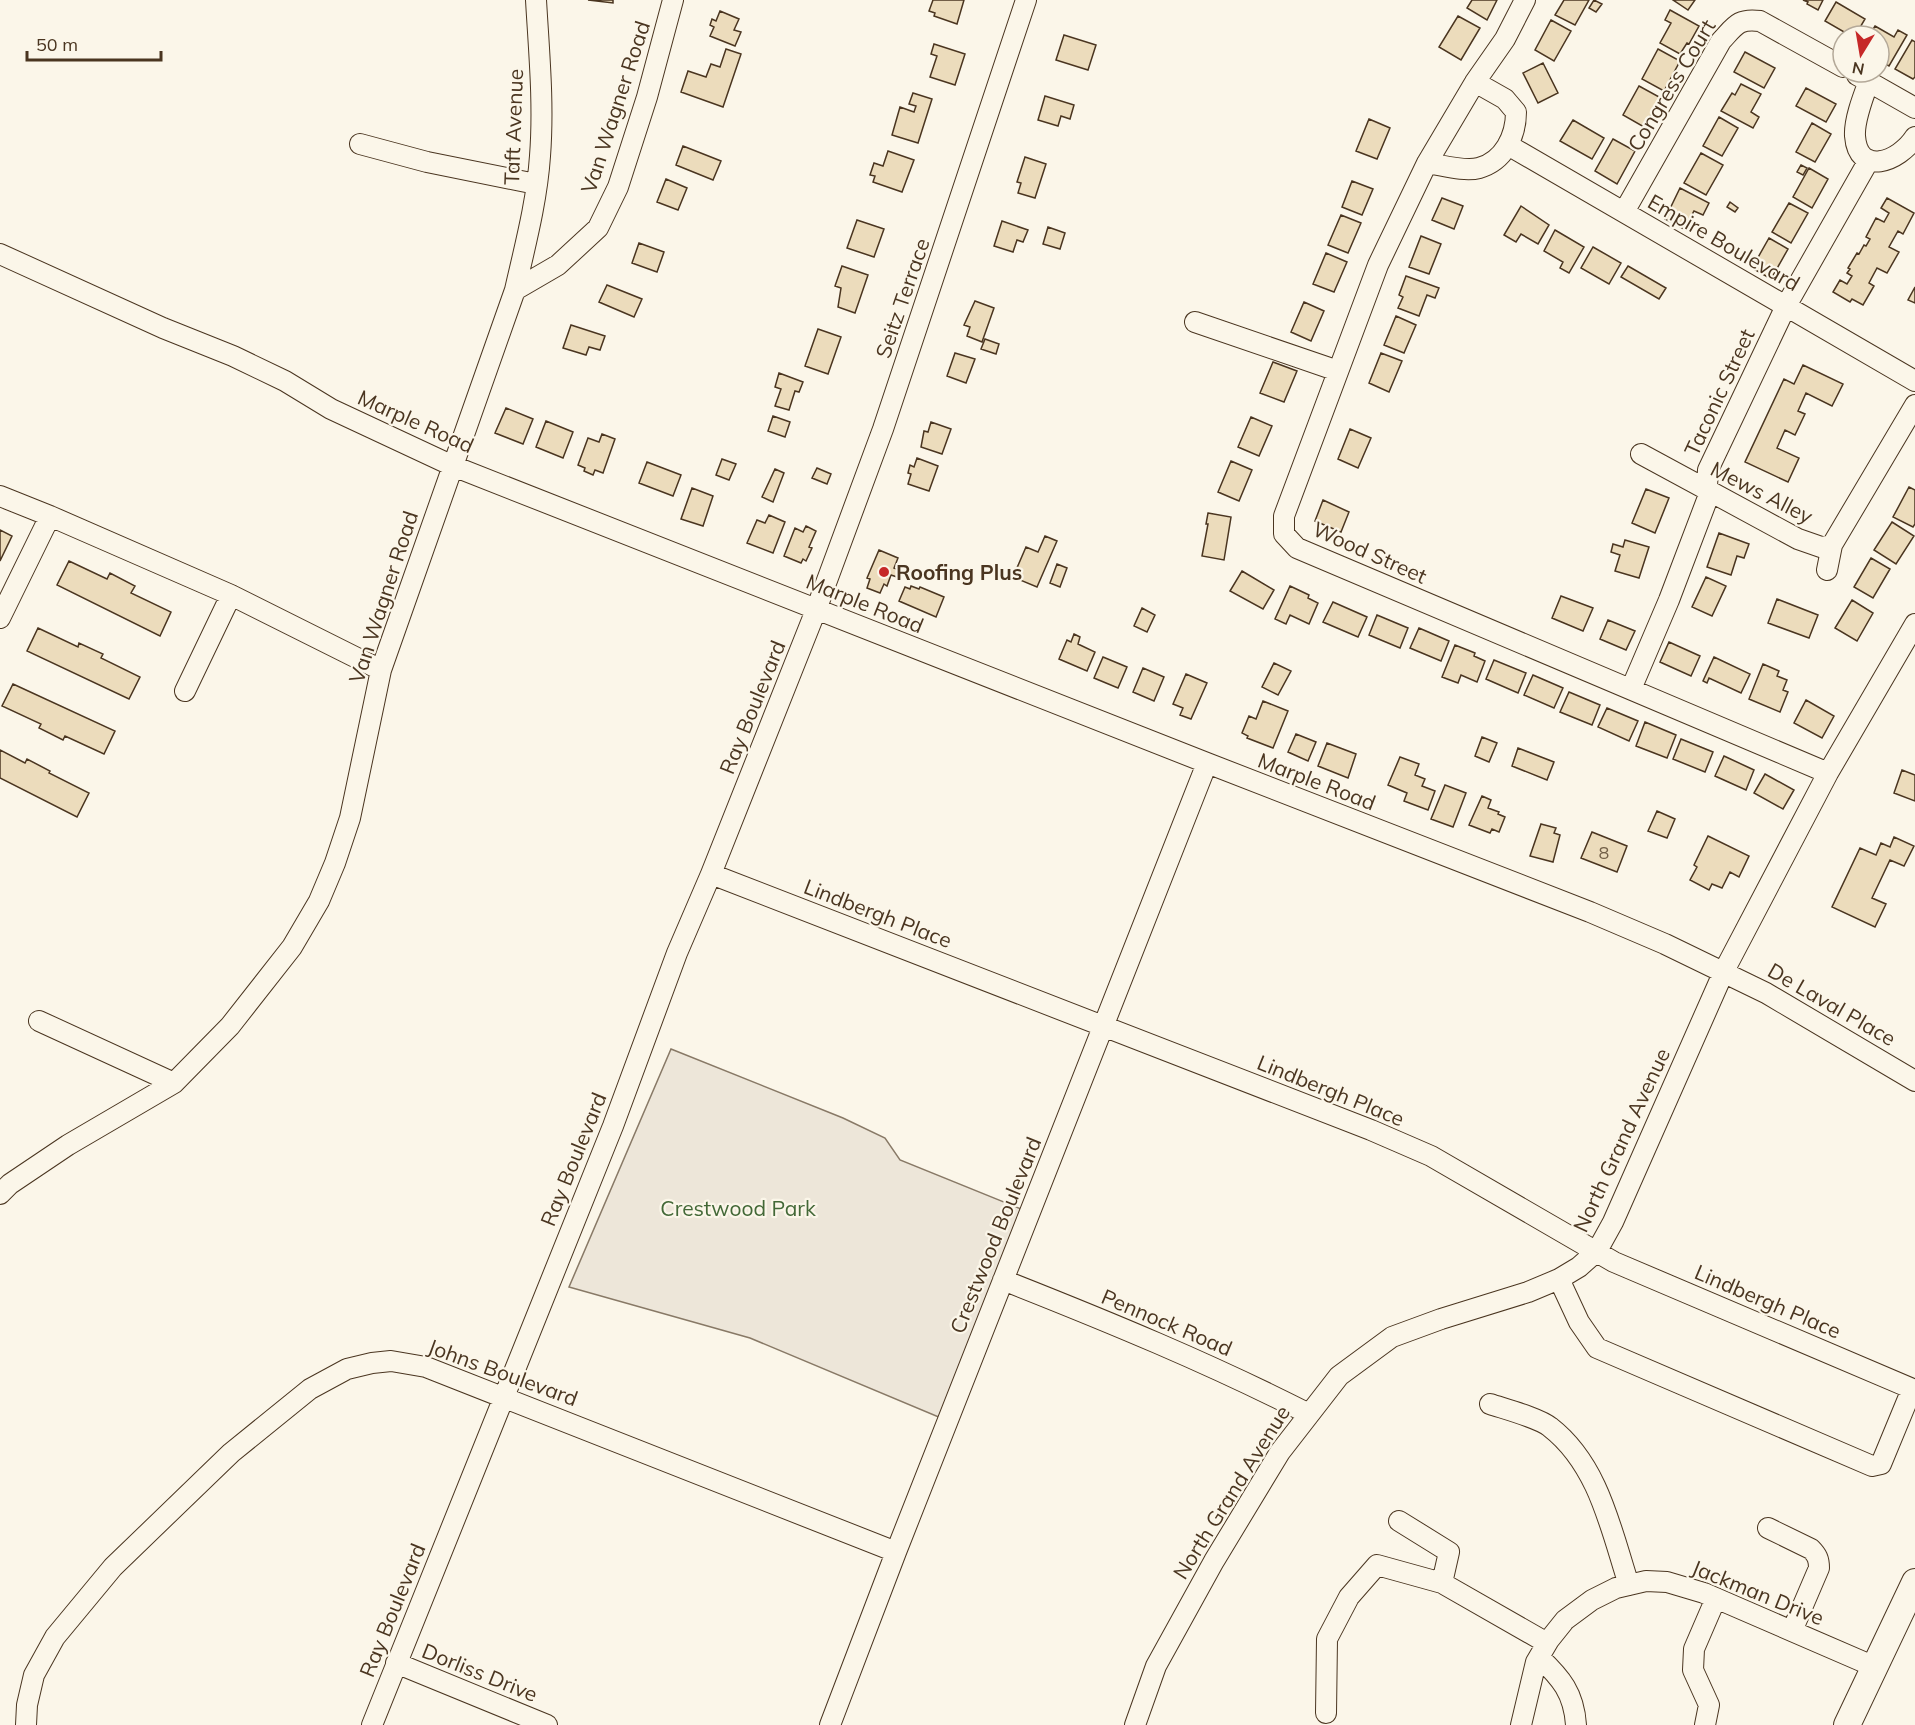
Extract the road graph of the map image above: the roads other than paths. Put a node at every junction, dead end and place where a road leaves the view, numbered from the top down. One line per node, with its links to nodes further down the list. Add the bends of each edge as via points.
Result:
1 (536, 0): 15 (street, Taft Avenue, via 541,87)
2 (673, 0): 18 (street, Van Wagner Road, via 648,97 618,187 598,228 558,265)
3 (1026, 0): 32 (street, Seitz Terrace, via 882,429)
4 (1525, 0): 6 (street, Wood Street, via 1505,39)
5 (1831, 60): 16 (street, Congress Court, via 1760,21 1747,19 1737,23 1721,41)
6 (1475, 82): 12 (street, via 1505,99 1516,112 1516,128); 14 (street, Wood Street)
7 (1860, 84): 13 (street, via 1855,136 1861,154)
8 (1872, 84): 9 (street)
9 (1915, 108)
10 (1915, 137): 13 (street, via 1892,159)
11 (360, 144): 15 (street)
12 (1508, 145): 14 (street, via 1494,160 1478,168); 16 (street, Empire Boulevard)
13 (1869, 160): 19 (street, Taconic Street)
14 (1427, 163): 21 (street, Wood Street, via 1378,266)
15 (536, 184): 18 (street, Taft Avenue)
16 (1624, 212): 19 (street, Empire Boulevard)
17 (0, 254): 25 (street, Marple Road, via 233,356 331,409)
18 (515, 290): 25 (street, Van Wagner Road)
19 (1786, 306): 22 (street, Empire Boulevard); 26 (street, Taconic Street, via 1708,470)
20 (1195, 322): 21 (street)
21 (1338, 371): 36 (street, Wood Street, via 1284,516 1284,534 1297,548)
22 (1915, 381)
23 (1915, 405): 29 (street, Mews Alley)
24 (1641, 454): 26 (street, Mews Alley)
25 (453, 466): 32 (street, Marple Road); 35 (street, Van Wagner Road)
26 (1710, 492): 29 (street, Mews Alley, via 1798,538 1821,547); 36 (street, Taconic Street)
27 (0, 496): 28 (street)
28 (50, 516): 31 (street); 33 (street)
29 (1832, 545): 30 (street, Mews Alley)
30 (1827, 570)
31 (231, 595): 35 (street); 37 (street)
32 (816, 610): 38 (street, Marple Road); 40 (street, Ray Boulevard)
33 (0, 618)
34 (1915, 624): 39 (street, North Grand Avenue)
35 (381, 670): 45 (street, Van Wagner Road, via 350,818 319,902 292,947 230,1026)
36 (1631, 689): 39 (street, Wood Street)
37 (185, 691)
38 (1207, 764): 41 (street, Marple Road, via 1590,912); 43 (street, Crestwood Boulevard)
39 (1828, 773): 41 (street, North Grand Avenue)
40 (711, 874): 43 (street, Lindbergh Place); 51 (street, Ray Boulevard)
41 (1724, 971): 44 (street, De Laval Place); 47 (street, North Grand Avenue)
42 (39, 1021): 45 (street)
43 (1103, 1026): 47 (street, Lindbergh Place, via 1431,1156); 49 (street, Crestwood Boulevard)
44 (1915, 1081)
45 (174, 1083): 46 (street, Van Wagner Road, via 68,1145)
46 (0, 1194)
47 (1597, 1251): 48 (street, North Grand Avenue); 50 (street, Lindbergh Place)
48 (1559, 1279): 50 (street, via 1579,1322 1597,1348 1872,1466 1881,1464); 53 (street, North Grand Avenue, via 1392,1337 1339,1376)
49 (1003, 1280): 53 (street, Pennock Road, via 1126,1328); 56 (street, Crestwood Boulevard)
50 (1914, 1389)
51 (504, 1396): 56 (street, Johns Boulevard); 63 (street, Ray Boulevard); 66 (street, Johns Boulevard, via 426,1367 391,1361 347,1369 310,1389 231,1453 113,1567 55,1637 34,1675)
52 (1490, 1404): 59 (street, via 1549,1425 1579,1456 1599,1491)
53 (1309, 1414): 70 (street, North Grand Avenue, via 1280,1452 1214,1561 1156,1666)
54 (1399, 1521): 58 (street, via 1449,1552)
55 (1768, 1528): 61 (street, via 1811,1549 1819,1560)
56 (896, 1552): 69 (street, Crestwood Boulevard)
57 (1915, 1582): 64 (main road)
58 (1442, 1583): 62 (street); 65 (street, via 1377,1565 1349,1597 1327,1639)
59 (1629, 1585): 60 (street, Jackman Drive, via 1667,1582); 62 (street, Jackman Drive, via 1592,1600 1565,1620)
60 (1716, 1598): 61 (street, Jackman Drive); 73 (street, via 1694,1649 1693,1670 1709,1705)
61 (1792, 1631): 64 (street, Jackman Drive)
62 (1543, 1650): 71 (street, Jackman Drive, via 1536,1662); 72 (street, via 1570,1694)
63 (396, 1663): 67 (street, Ray Boulevard); 68 (street, Dorliss Drive)
64 (1875, 1666): 74 (main road)
65 (1326, 1713)
66 (26, 1725)
67 (372, 1725)
68 (547, 1725)
69 (830, 1725)
70 (1135, 1725)
71 (1521, 1725)
72 (1576, 1725)
73 (1705, 1725)
74 (1847, 1725)

